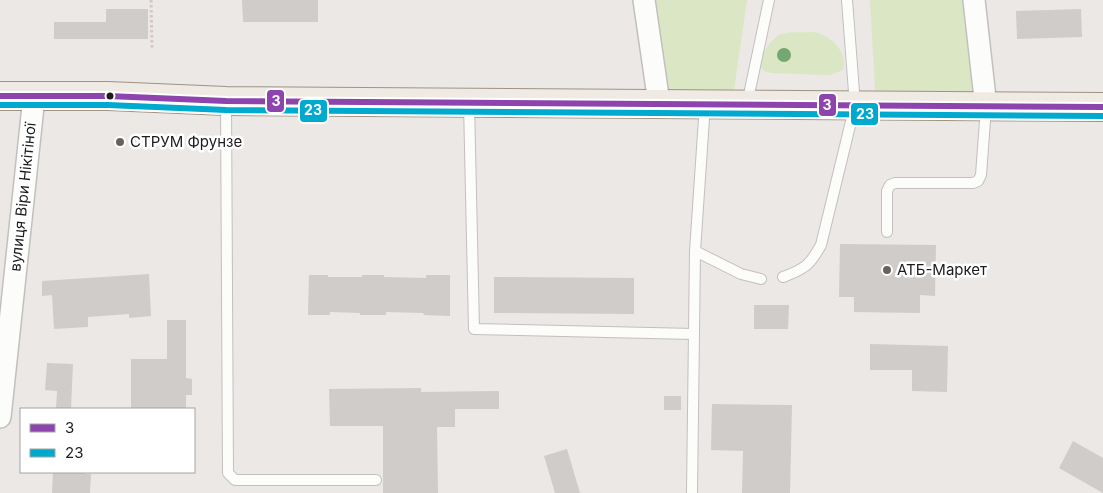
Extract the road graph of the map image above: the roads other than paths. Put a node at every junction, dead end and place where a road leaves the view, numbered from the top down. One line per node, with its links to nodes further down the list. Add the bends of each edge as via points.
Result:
1 (644, 0): 9 (street)
2 (769, 0): 11 (lane)
3 (847, 0): 12 (lane)
4 (974, 0): 13 (street)
5 (0, 96): 6 (main road)
6 (34, 97): 7 (main road); 20 (street, вулиця Віри Нікітіної)
7 (226, 100): 8 (main road); 21 (lane, via 228,473 235,480)
8 (469, 102): 9 (main road); 19 (lane, via 474,329)
9 (659, 103): 10 (main road)
10 (705, 103): 11 (main road); 16 (lane)
11 (747, 105): 12 (main road)
12 (855, 105): 13 (main road); 17 (lane, via 821,245 812,262)
13 (986, 107): 14 (main road); 15 (lane, via 978,181 890,185 887,191)
14 (1103, 107)
15 (887, 232)
16 (694, 251): 18 (lane, via 741,274); 19 (lane)
17 (783, 277)
18 (761, 279)
19 (694, 334): 22 (lane)
20 (0, 417)
21 (376, 480)
22 (692, 493)

